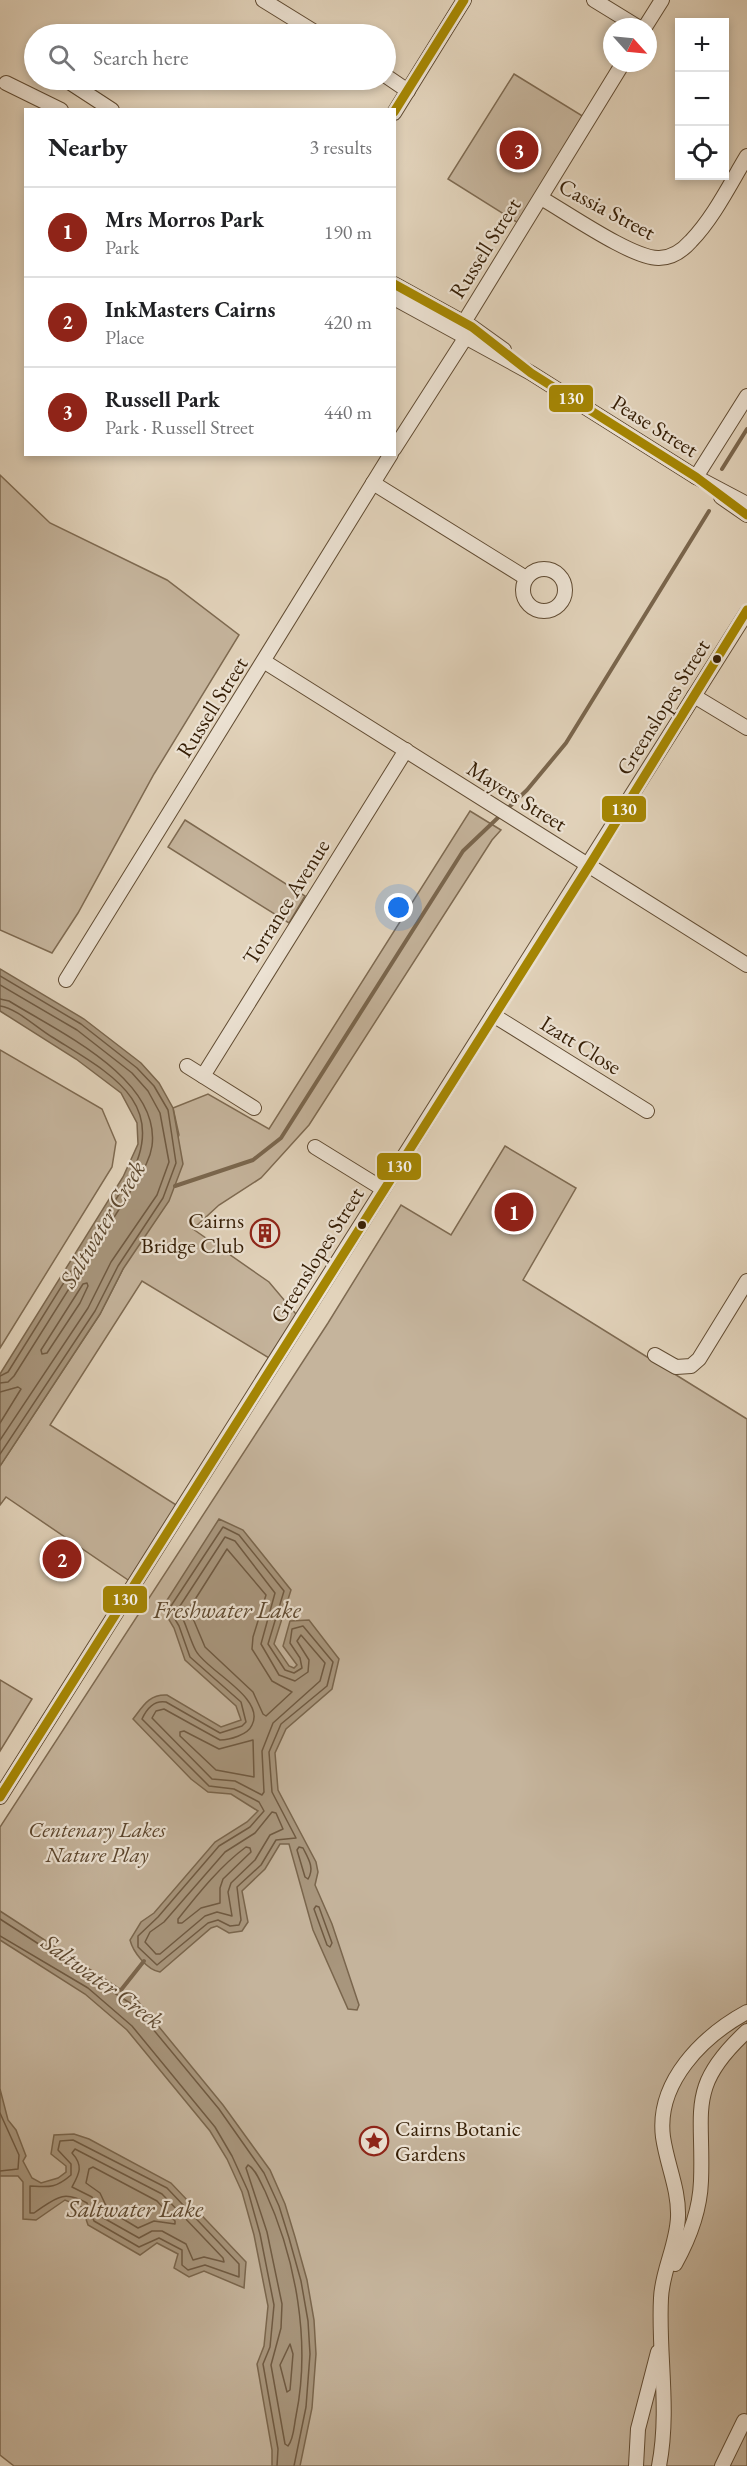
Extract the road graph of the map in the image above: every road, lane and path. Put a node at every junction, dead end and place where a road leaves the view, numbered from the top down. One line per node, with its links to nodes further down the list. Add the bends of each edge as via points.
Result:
1 (263, 0): 7 (street)
2 (464, 0): 12 (street)
3 (594, 0): 5 (street)
4 (662, 0): 6 (street)
5 (623, 18)
6 (651, 18)
7 (302, 24)
8 (618, 72): 18 (street, Russell Street)
9 (3, 82): 13 (street); 14 (street)
10 (396, 83): 12 (street)
11 (81, 90): 15 (street)
12 (408, 91): 16 (street)
13 (48, 108)
14 (57, 108)
15 (109, 108)
16 (396, 110)
17 (747, 156): 18 (street, Cassia Street, via 704,226 675,254 660,258 628,249)
18 (541, 198): 21 (street, Russell Street)
19 (396, 285): 21 (street, Pease Street)
20 (396, 299): 21 (street, Pease Street)
21 (465, 330): 23 (street, Russell Street); 25 (street, Pease Street)
22 (747, 396): 25 (street)
23 (396, 446)
24 (390, 456): 26 (street, Russell Street)
25 (696, 477): 27 (street, Pease Street); 28 (street, Pease Street)
26 (373, 483): 29 (street); 31 (street, Russell Street)
27 (747, 504)
28 (747, 515)
29 (526, 578)
30 (747, 612): 32 (street, Greenslopes Street)
31 (265, 662): 34 (street, Mayers Street); 37 (street, Russell Street)
32 (694, 696): 33 (street); 35 (street, Greenslopes Street)
33 (747, 728)
34 (405, 750): 35 (street, Mayers Street); 40 (street, Torrance Avenue)
35 (589, 866): 36 (street, Mayers Street); 38 (street, Greenslopes Street)
36 (747, 965)
37 (66, 980)
38 (493, 1015): 42 (street, Izatt Close); 44 (street, Greenslopes Street)
39 (186, 1066): 40 (street)
40 (203, 1076): 41 (street)
41 (254, 1108)
42 (647, 1111)
43 (315, 1147): 44 (street)
44 (383, 1190): 47 (street, Greenslopes Street)
45 (745, 1290): 46 (street, via 692,1366 676,1367)
46 (655, 1355)
47 (0, 1797)
48 (747, 2012): 49 (street)
49 (730, 2022): 50 (street); 51 (street, via 690,2057 665,2104 663,2135 676,2190 678,2218)
50 (745, 2033): 51 (street, via 713,2071 701,2100 698,2203 682,2252)
51 (664, 2284): 52 (street)
52 (662, 2332): 54 (street, via 638,2429); 55 (street, via 665,2414)
53 (744, 2421): 56 (street)
54 (636, 2466)
55 (659, 2466)
56 (722, 2466)

